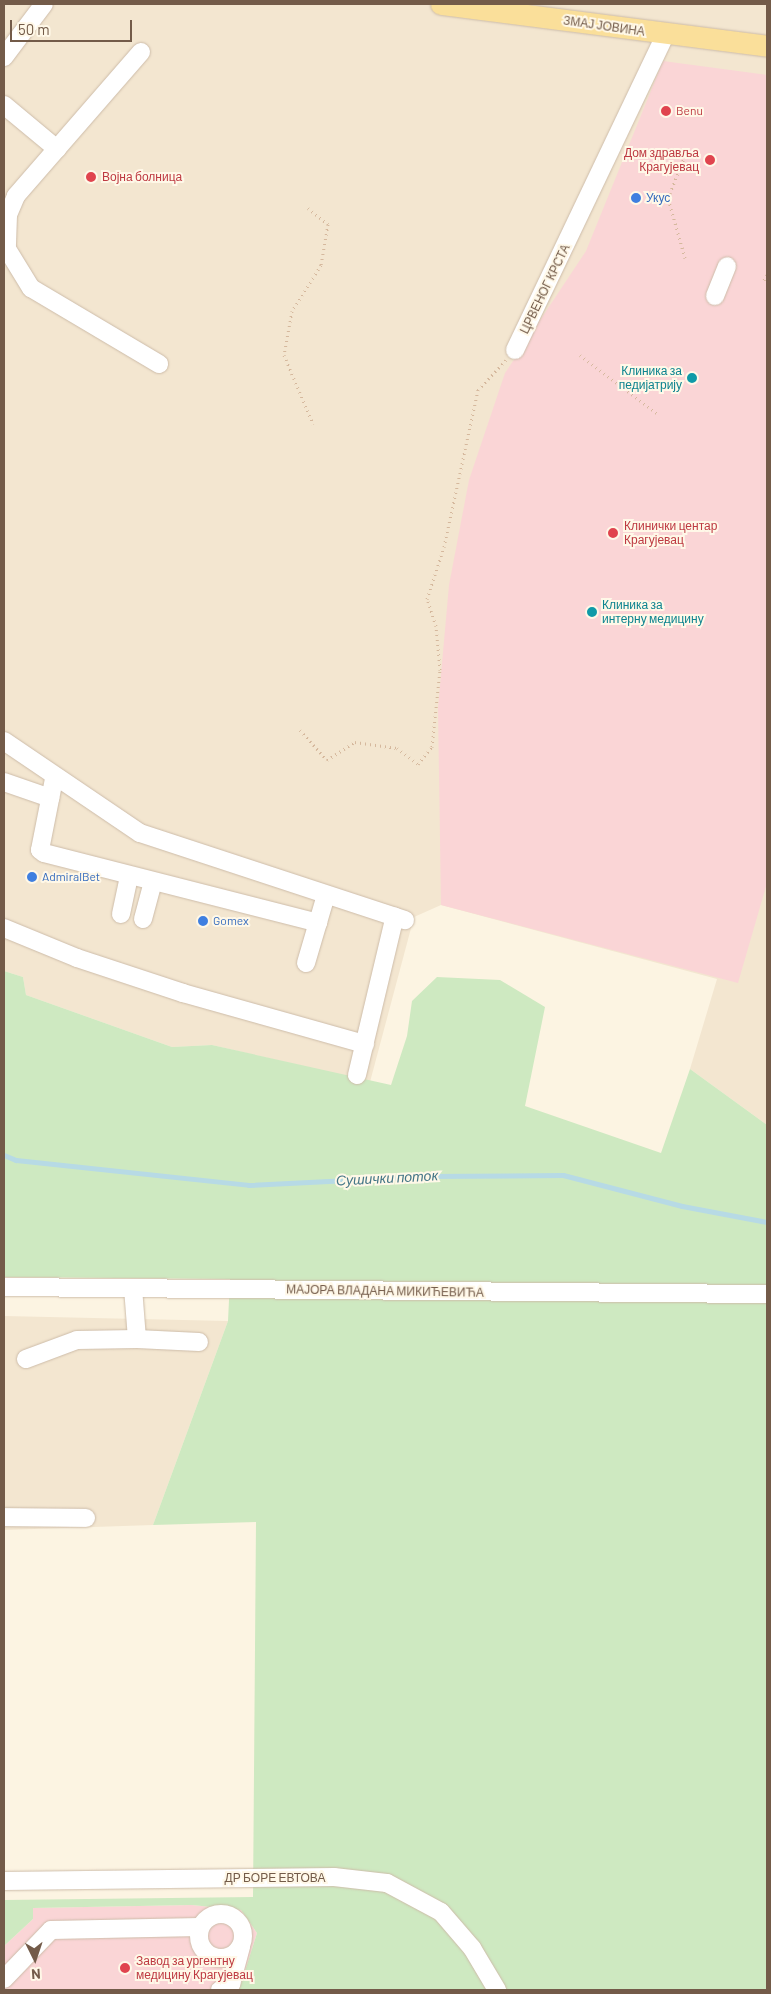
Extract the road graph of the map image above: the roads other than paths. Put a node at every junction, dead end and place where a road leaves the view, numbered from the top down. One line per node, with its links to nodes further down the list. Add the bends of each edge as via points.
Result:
1 (44, 4): 6 (street)
2 (441, 4): 3 (main road, ЗМАЈ ЈОВИНА)
3 (666, 34): 4 (main road, ЗМАЈ ЈОВИНА); 11 (street, ЦРВЕНОГ КРСТА)
4 (767, 46)
5 (141, 52): 8 (street)
6 (4, 57)
7 (4, 105): 8 (street)
8 (57, 149): 12 (street, via 16,196 8,215 7,248 14,265 31,288)
9 (727, 266): 10 (street)
10 (715, 296)
11 (515, 350)
12 (158, 364)
13 (4, 741): 14 (street)
14 (54, 780): 16 (street); 19 (street, via 140,834)
15 (4, 782): 16 (street)
16 (50, 798): 17 (street, via 40,850)
17 (129, 876): 18 (street); 20 (street)
18 (153, 882): 21 (street); 22 (street)
19 (326, 896): 22 (street); 25 (street, via 400,918)
20 (121, 914)
21 (143, 920)
22 (318, 923): 24 (street)
23 (4, 928): 25 (street, via 183,993)
24 (306, 963)
25 (365, 1044): 26 (street)
26 (357, 1075)
27 (4, 1287): 28 (street, МАЈОРА ВЛАДАНА МИКИЋЕВИЋА)
28 (133, 1288): 29 (street, МАЈОРА ВЛАДАНА МИКИЋЕВИЋА); 30 (street)
29 (767, 1294)
30 (137, 1339): 31 (street); 32 (street, via 77,1340)
31 (199, 1342)
32 (26, 1358)
33 (4, 1517): 34 (street)
34 (86, 1518)
35 (4, 1881): 40 (street, ДР БОРЕ ЕВТОВА, via 334,1877 387,1883 441,1912 472,1948)
36 (200, 1927): 37 (street, via 217,1914 230,1916 240,1926); 37 (street, via 198,1941 211,1957 225,1958); 38 (street, via 51,1930)
37 (241, 1946): 39 (street, via 232,1984)
38 (4, 1980)
39 (220, 1990)
40 (497, 1990)

